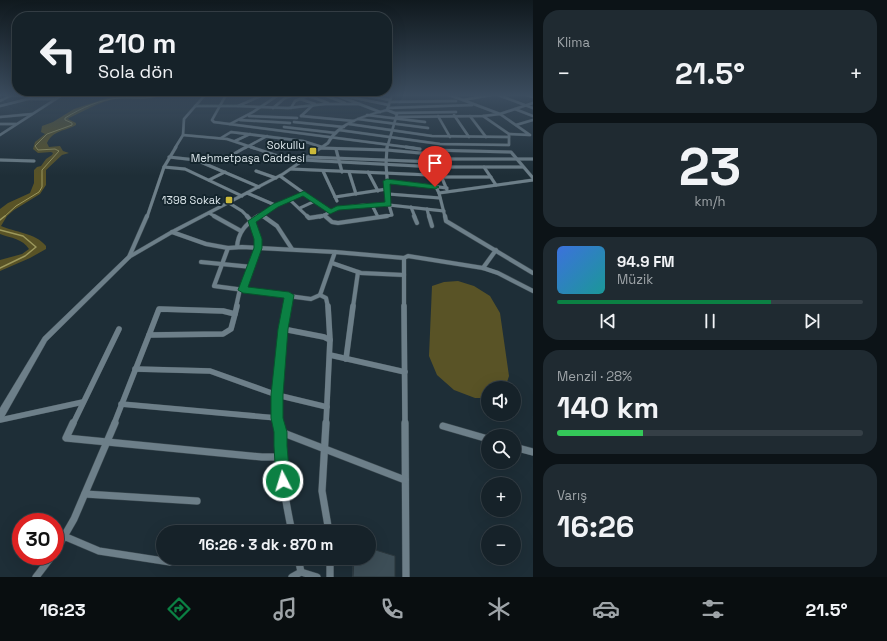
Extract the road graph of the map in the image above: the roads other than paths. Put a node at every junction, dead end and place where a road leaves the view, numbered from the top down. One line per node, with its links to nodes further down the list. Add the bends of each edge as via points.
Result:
1 (20, 122): 18 (street)
2 (184, 122): 33 (street)
3 (218, 122): 19 (street)
4 (234, 122): 19 (street)
5 (271, 122): 16 (street)
6 (294, 122): 16 (street); 24 (street)
7 (353, 122): 20 (street)
8 (374, 122): 21 (street)
9 (425, 122): 26 (street)
10 (441, 122): 40 (street)
11 (459, 122): 41 (street)
12 (475, 122): 42 (street)
13 (493, 122): 38 (street)
14 (512, 122): 22 (street)
15 (526, 122): 22 (street)
16 (290, 123): 23 (street)
17 (0, 124): 18 (street)
18 (17, 124): 32 (street)
19 (230, 124): 25 (street)
20 (349, 124): 24 (street); 29 (street)
21 (394, 124): 26 (street); 29 (street)
22 (516, 125): 31 (street)
23 (284, 127): 27 (street); 28 (street)
24 (344, 127): 28 (street)
25 (261, 128): 27 (street); 34 (street)
26 (428, 128): 37 (street)
27 (279, 130): 39 (street)
28 (338, 131): 36 (street); 39 (street)
29 (391, 131): 36 (street); 37 (street)
30 (250, 134): 34 (street); 44 (street, via 229,132); 45 (street)
31 (531, 134): 38 (street); 43 (street)
32 (0, 135)
33 (183, 135): 44 (street); 59 (street)
34 (256, 135): 35 (street)
35 (267, 136): 50 (street); 51 (street, via 303,141)
36 (389, 136): 46 (street); 49 (street)
37 (432, 136): 40 (street); 48 (street)
38 (509, 136): 42 (street); 48 (street, via 509,145)
39 (331, 137): 49 (street); 51 (street)
40 (450, 137): 41 (street)
41 (468, 137): 42 (street)
42 (486, 137)
43 (533, 137)
44 (221, 138): 45 (street)
45 (235, 141): 50 (street)
46 (418, 141): 47 (street); 53 (street)
47 (425, 142): 48 (street); 55 (street)
48 (431, 143)
49 (387, 144): 53 (street); 54 (street)
50 (249, 146): 58 (street); 70 (street)
51 (321, 148): 52 (street); 60 (street)
52 (336, 149): 54 (street); 61 (street)
53 (420, 149): 56 (street)
54 (387, 150): 56 (street); 62 (street)
55 (429, 150): 57 (street); 63 (street, via 507,151)
56 (421, 153): 57 (street)
57 (431, 154): 67 (street)
58 (232, 155)
59 (169, 157): 73 (street); 80 (street, via 196,160)
60 (308, 157): 61 (street); 66 (street)
61 (339, 158): 62 (street); 69 (street)
62 (386, 159): 67 (street); 71 (street)
63 (516, 159): 64 (street); 67 (street); 76 (street)
64 (533, 159)
65 (0, 160): 68 (street)
66 (303, 160): 69 (street); 70 (street)
67 (434, 160): 74 (street)
68 (34, 161)
69 (340, 162): 71 (street); 81 (street)
70 (298, 163): 77 (street)
71 (386, 164): 72 (street); 84 (street)
72 (429, 166): 74 (street); 85 (street)
73 (164, 167): 91 (street, via 185,169); 132 (street, via 152,205)
74 (437, 167): 75 (street); 87 (street)
75 (484, 167): 76 (street); 88 (street)
76 (523, 167): 90 (street)
77 (291, 169): 79 (street); 86 (street)
78 (256, 171): 89 (street)
79 (323, 171): 81 (street); 102 (street, via 336,199)
80 (225, 172): 91 (street); 94 (street)
81 (342, 172): 82 (street)
82 (349, 172): 83 (street); 102 (street)
83 (368, 172): 84 (street); 98 (street)
84 (386, 173): 85 (street); 92 (street)
85 (430, 175): 95 (street)
86 (280, 176): 89 (street); 100 (street)
87 (442, 177): 88 (street); 97 (street)
88 (491, 177): 93 (street)
89 (276, 178): 94 (street)
90 (533, 179): 93 (street)
91 (209, 180): 104 (street)
92 (387, 181): 95 (street); 96 (street)
93 (496, 185): 97 (street)
94 (259, 187): 99 (street)
95 (435, 187): 97 (street); 101 (street)
96 (387, 189): 98 (street); 103 (street)
97 (447, 190): 101 (street)
98 (378, 191): 102 (street)
99 (247, 193): 104 (street); 109 (street)
100 (304, 193): 106 (street); 107 (street)
101 (439, 193): 105 (street)
102 (356, 194)
103 (388, 194): 105 (street); 111 (street)
104 (242, 196): 108 (street)
105 (440, 198): 115 (street)
106 (289, 200): 109 (street); 113 (street)
107 (315, 201): 113 (street); 116 (street)
108 (229, 202): 117 (street); 121 (street)
109 (275, 205): 118 (street)
110 (372, 205): 111 (street); 116 (street, via 337,208); 120 (street)
111 (389, 205): 112 (street); 120 (street, via 392,215)
112 (411, 207): 114 (street); 122 (street)
113 (300, 208): 119 (street, via 309,218 315,219)
114 (427, 209): 115 (street); 123 (street)
115 (444, 211): 130 (street, via 446,221)
116 (330, 212): 119 (street)
117 (209, 213): 124 (street); 125 (street)
118 (261, 214): 121 (street); 129 (street, via 277,226)
119 (324, 215): 120 (street, via 332,222 338,223)
120 (378, 217)
121 (252, 221): 124 (street); 128 (street)
122 (417, 223)
123 (432, 226)
124 (241, 231): 127 (street)
125 (172, 232): 126 (street, via 218,247); 132 (street)
126 (228, 247): 127 (street); 136 (street)
127 (236, 247): 128 (street)
128 (258, 248): 129 (street); 137 (street)
129 (292, 249): 131 (street)
130 (496, 250): 138 (street); 140 (street)
131 (335, 252): 133 (street); 135 (street)
132 (129, 257): 159 (street, via 45,339)
133 (404, 258): 138 (street, via 408,256); 141 (street)
134 (201, 262): 136 (street)
135 (332, 263): 139 (street); 145 (street)
136 (222, 264): 137 (street); 142 (street, via 214,286)
137 (252, 267): 142 (street)
138 (483, 268): 143 (street, via 498,272)
139 (358, 272): 141 (street); 152 (street)
140 (533, 274)
141 (404, 275): 154 (street)
142 (242, 290): 144 (street); 146 (street)
143 (533, 291)
144 (289, 295): 145 (street, via 311,299); 148 (street)
145 (320, 295): 150 (street, via 326,298 329,309)
146 (235, 314): 149 (street, via 231,329 223,334); 149 (street, via 223,311 159,309)
147 (119, 329): 156 (street)
148 (283, 329): 150 (street); 155 (street)
149 (148, 335): 153 (street)
150 (330, 340): 151 (street)
151 (330, 355): 152 (street); 158 (street)
152 (346, 358): 154 (street)
153 (135, 369): 155 (street, via 210,370); 157 (street)
154 (405, 372): 170 (street)
155 (277, 395): 158 (street); 160 (street)
156 (83, 402): 161 (street); 165 (street, via 66,438)
157 (121, 404): 160 (street); 165 (street)
158 (327, 407): 166 (street)
159 (0, 416)
160 (277, 418): 163 (street)
161 (0, 420)
162 (443, 426): 164 (street)
163 (281, 432): 166 (street); 169 (street)
164 (481, 437)
165 (107, 442): 169 (street); 171 (street)
166 (324, 449): 170 (street); 174 (street, via 322,491)
167 (521, 449): 168 (street)
168 (533, 452)
169 (281, 457): 173 (street, via 284,493)
170 (405, 480): 186 (street)
171 (84, 494): 172 (street); 175 (street)
172 (197, 502)
173 (291, 525)
174 (327, 525)
175 (66, 537): 176 (street); 177 (street, via 99,551)
176 (64, 540)
177 (156, 560)
178 (45, 565): 182 (street)
179 (300, 565): 181 (street)
180 (330, 565): 185 (street)
181 (301, 572): 183 (street); 184 (street)
182 (36, 577)
183 (292, 577)
184 (317, 577)
185 (330, 577)
186 (406, 577)

